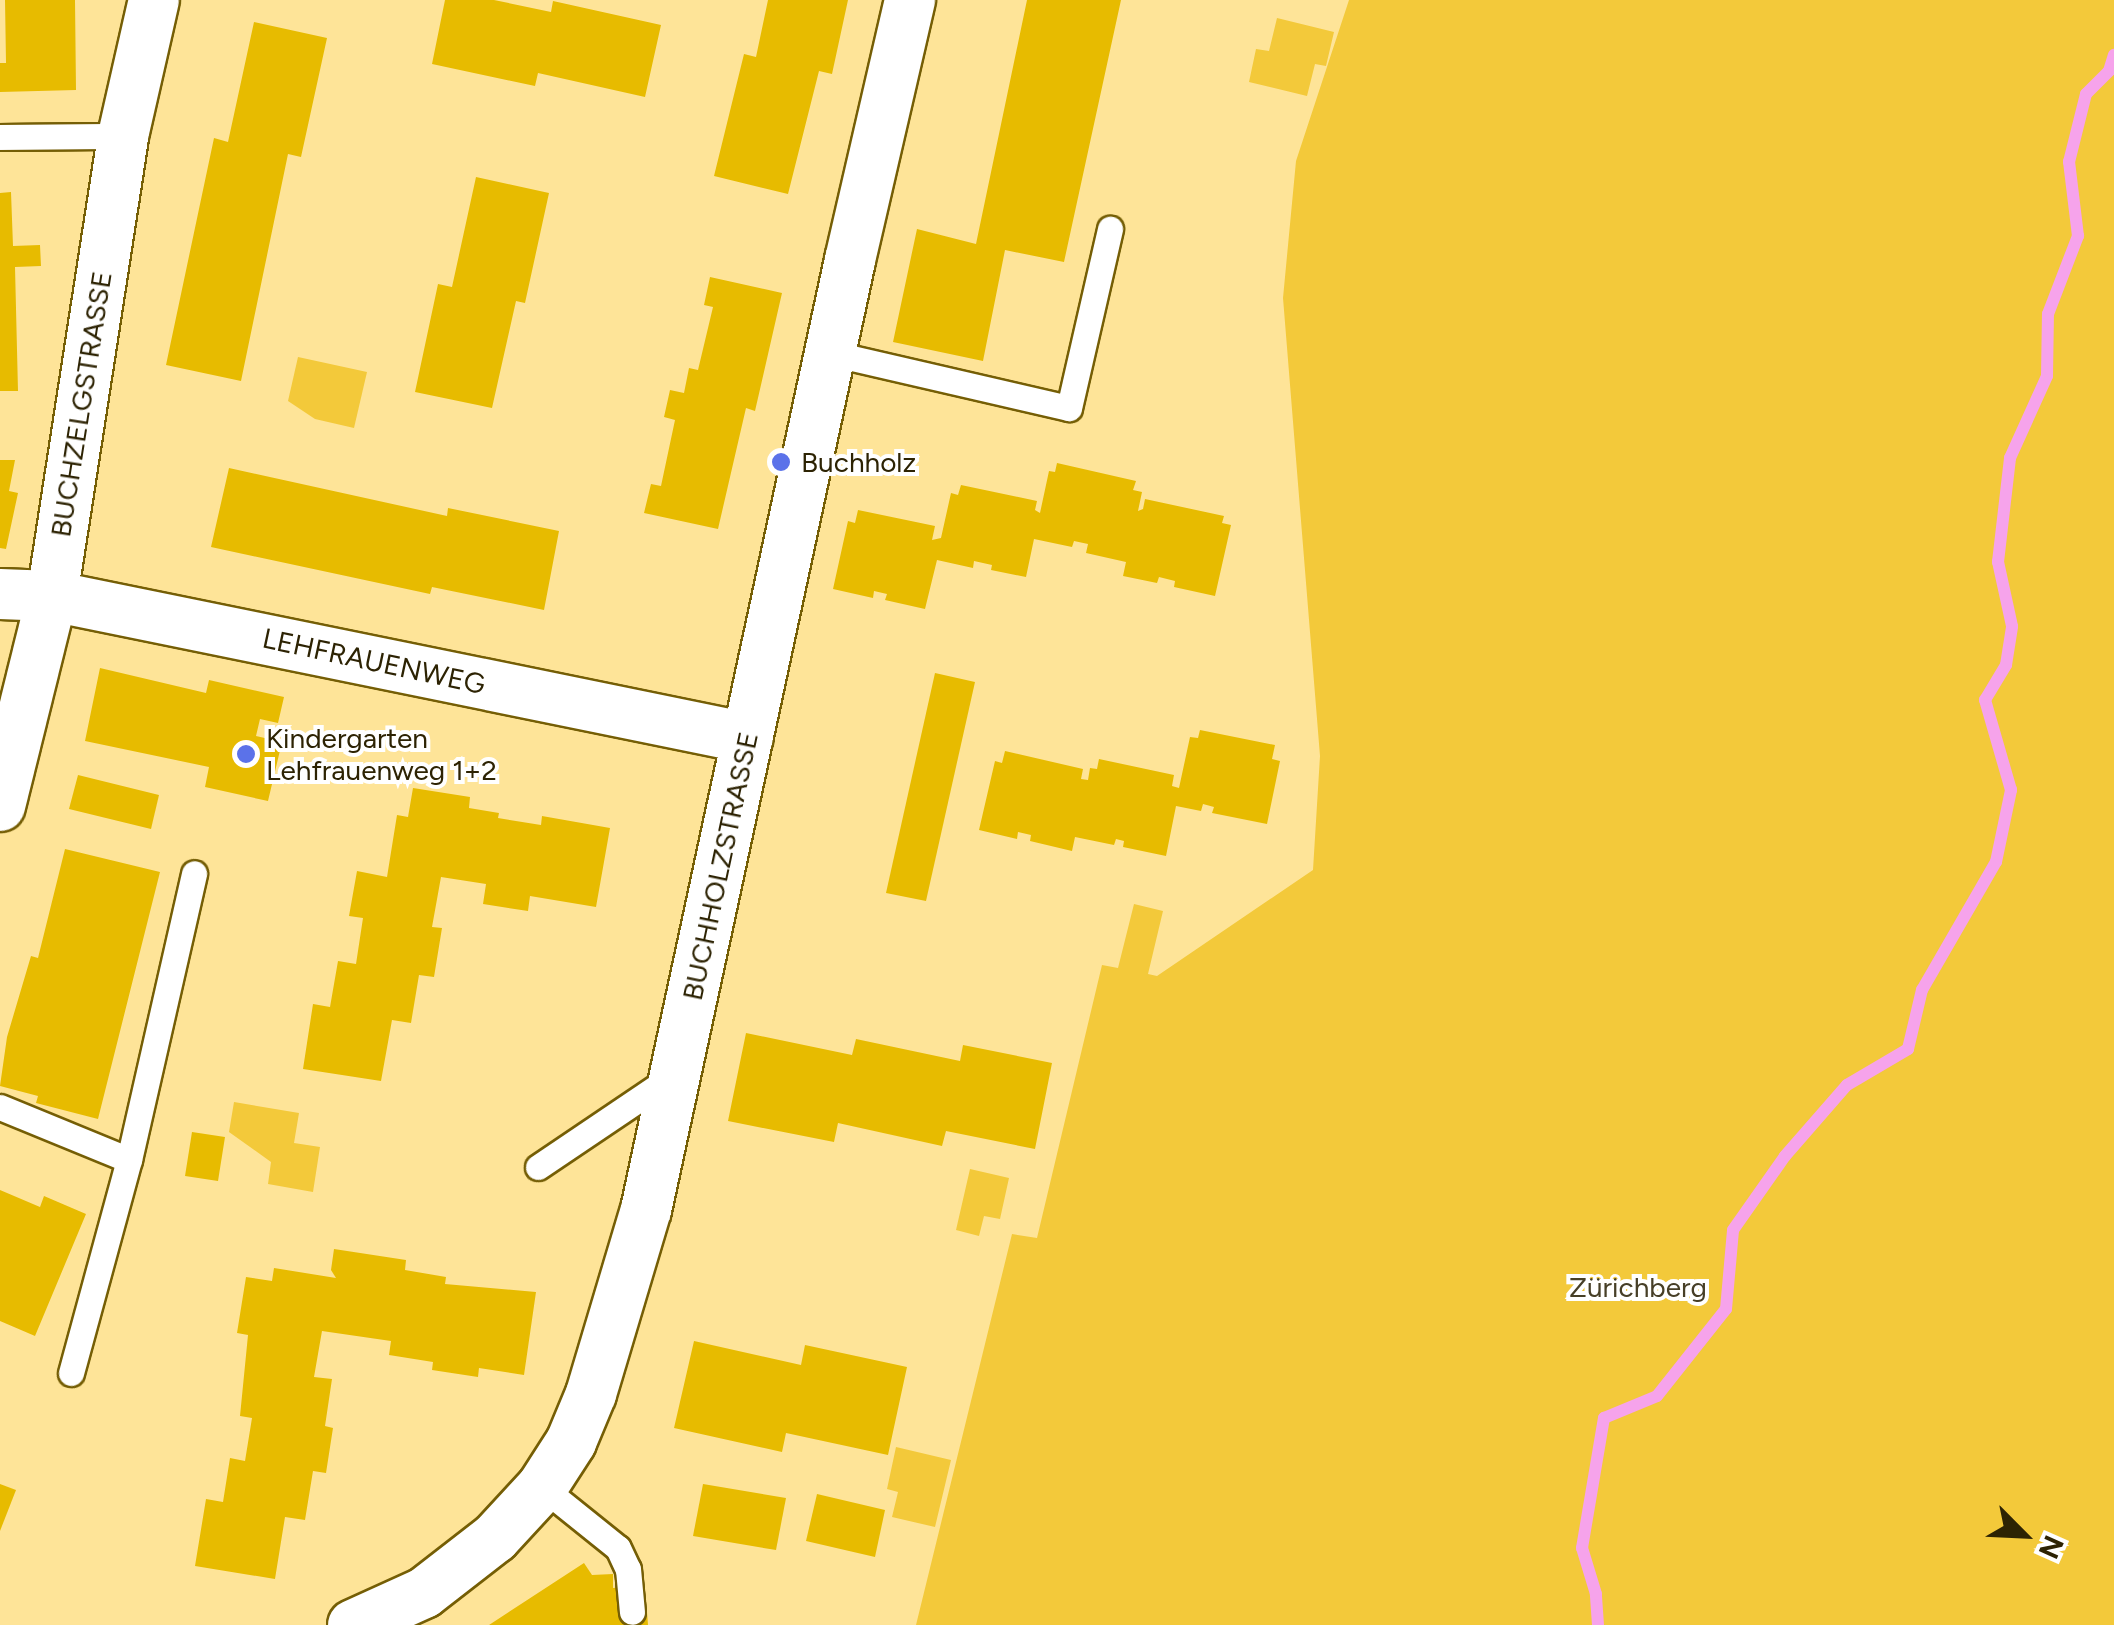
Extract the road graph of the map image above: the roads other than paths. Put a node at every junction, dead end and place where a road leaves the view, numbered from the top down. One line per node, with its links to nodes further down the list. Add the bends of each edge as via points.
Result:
1 (154, 0): 3 (street, BUCHZELGSTRASSE)
2 (910, 0): 6 (street, BUCHHOLZSTRASSE)
3 (123, 136): 4 (lane); 8 (street, BUCHZELGSTRASSE)
4 (0, 137)
5 (1110, 228): 6 (lane, via 1070,408)
6 (830, 353): 9 (street, BUCHHOLZSTRASSE)
7 (0, 594): 8 (street, LEHFRAUENWEG)
8 (52, 596): 9 (street, LEHFRAUENWEG); 10 (street, BUCHZELGSTRASSE)
9 (748, 738): 12 (street, BUCHHOLZSTRASSE)
10 (0, 805)
11 (194, 873): 14 (lane)
12 (676, 1074): 15 (lane); 17 (street, BUCHHOLZSTRASSE, via 614,1326 572,1442)
13 (0, 1107): 14 (lane)
14 (130, 1160): 16 (lane)
15 (538, 1167)
16 (71, 1372)
17 (542, 1487): 18 (lane, via 618,1548 628,1569); 19 (street, BUCHHOLZSTRASSE, via 496,1538 424,1594)
18 (632, 1612)
19 (353, 1625)

